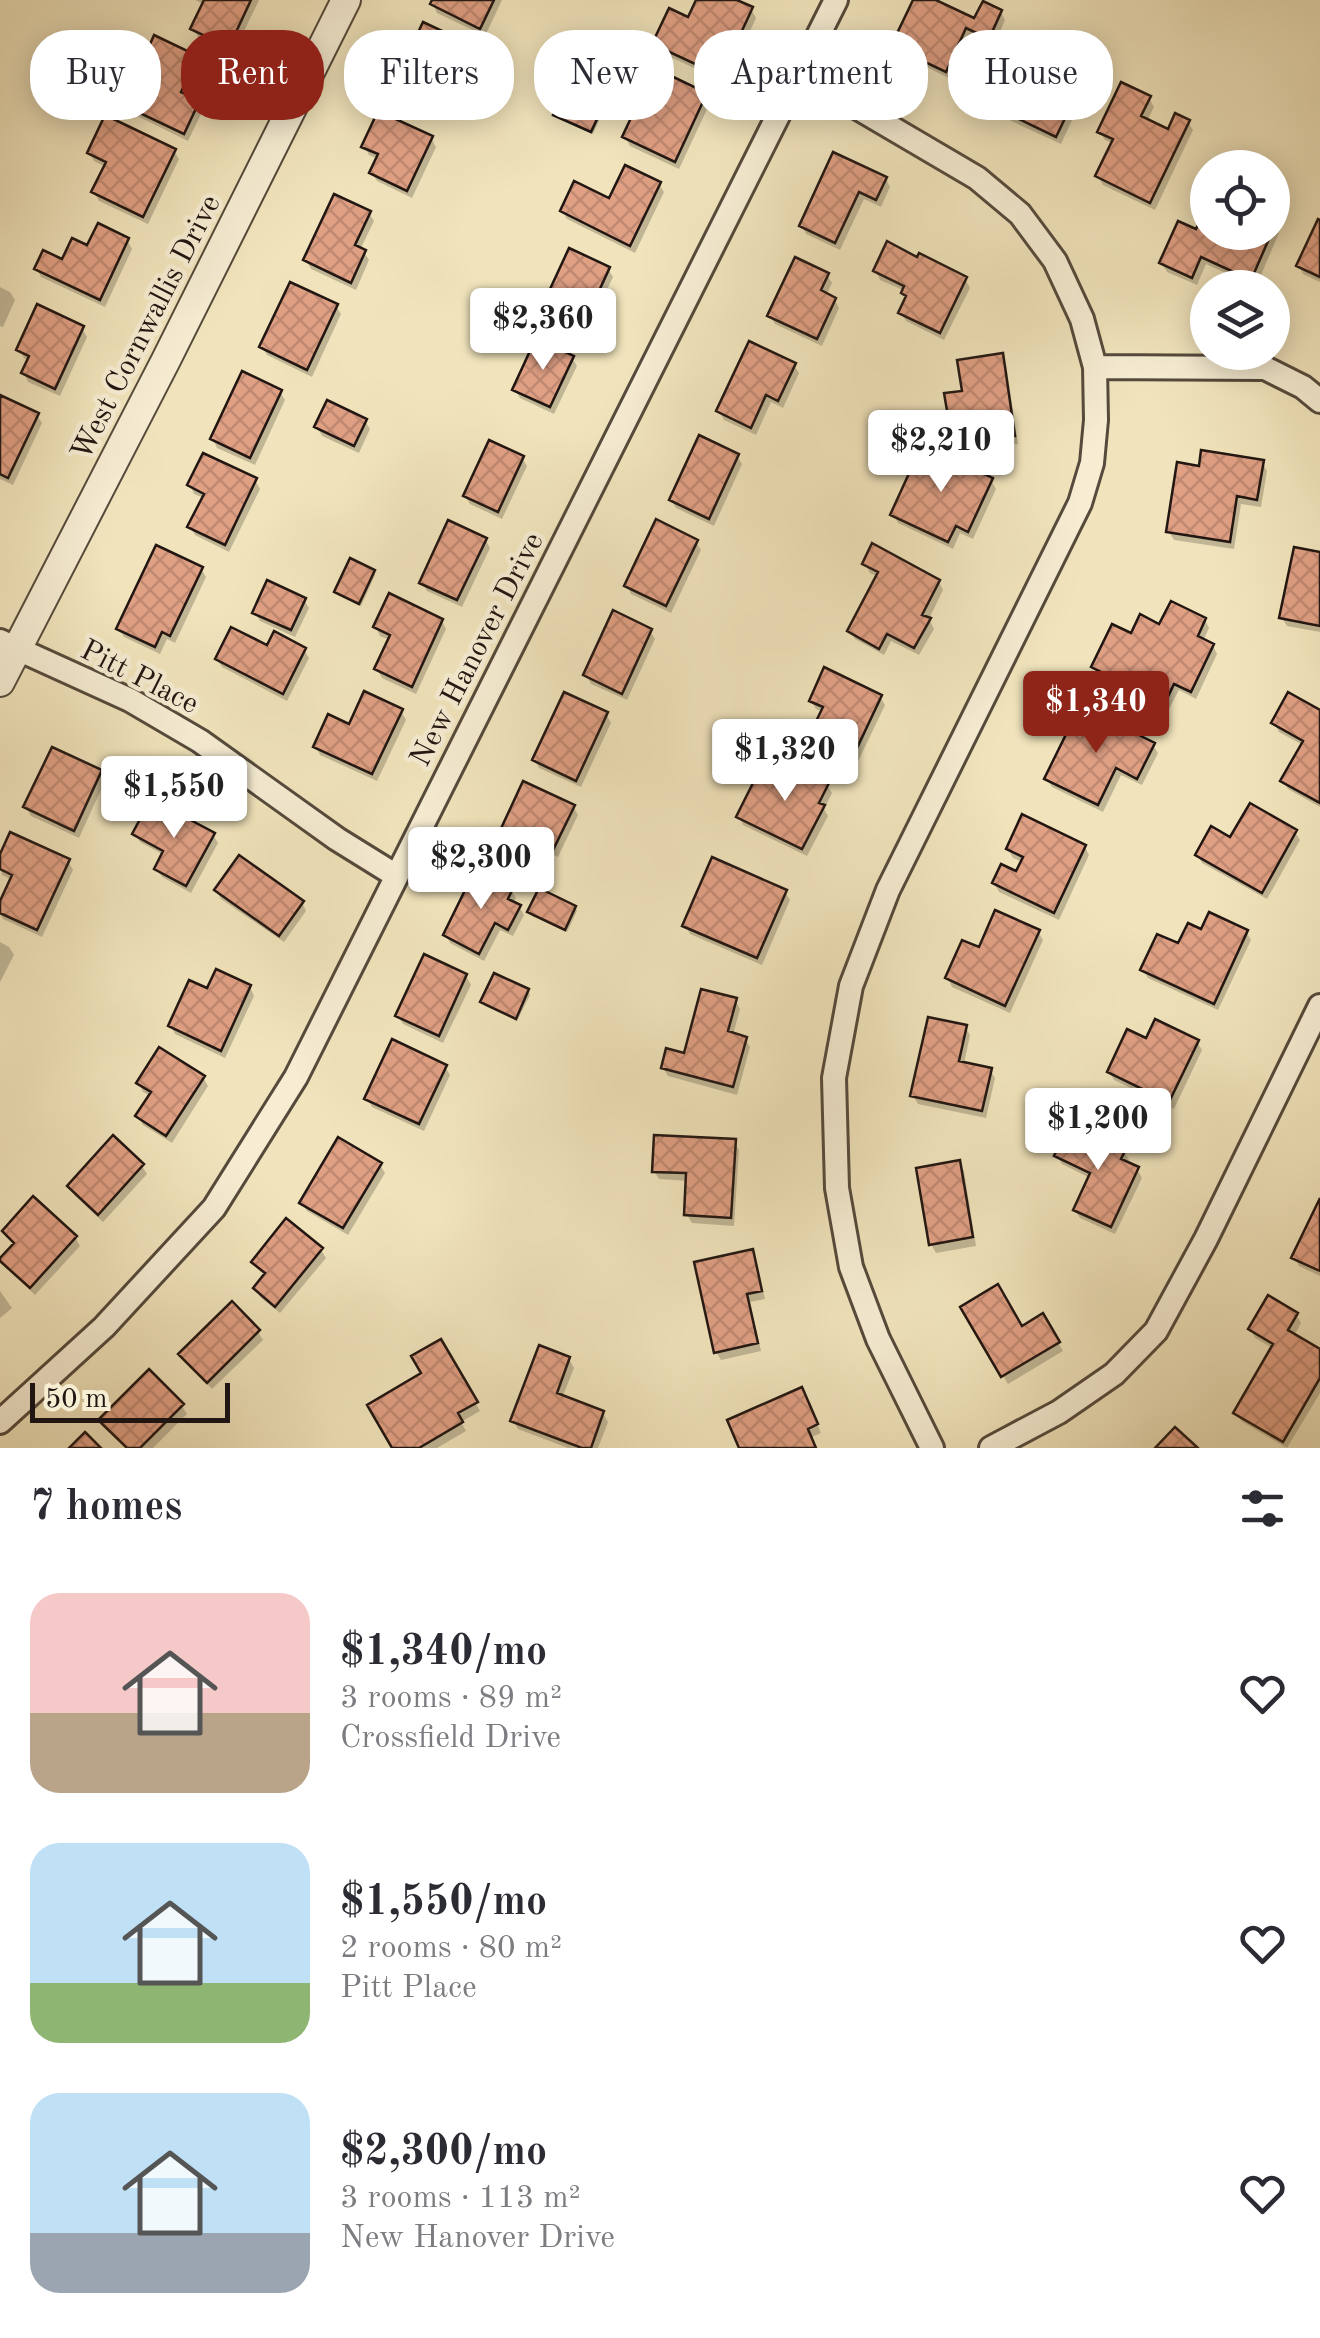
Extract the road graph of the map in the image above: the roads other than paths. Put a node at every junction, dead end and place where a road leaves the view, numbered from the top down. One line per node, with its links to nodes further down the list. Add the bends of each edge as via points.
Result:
1 (346, 0): 8 (street, West Cornwallis Drive, via 166,360)
2 (836, 0): 3 (street, New Hanover Drive)
3 (821, 30)
4 (777, 120): 10 (street, New Hanover Drive)
5 (878, 120): 6 (street, via 977,178 1020,214 1055,261)
6 (1095, 367): 7 (street, via 1265,368); 13 (street, via 1092,462 1080,503 888,890 851,986 834,1078 837,1188 852,1267 878,1340)
7 (1320, 400)
8 (8, 645): 9 (street, West Cornwallis Drive); 10 (street, Pitt Place, via 130,700 200,741)
9 (0, 682)
10 (396, 875): 12 (street, New Hanover Drive, via 296,1078 214,1208 104,1326)
11 (1320, 1006): 14 (street, via 1156,1331 1114,1374)
12 (0, 1422)
13 (932, 1448)
14 (991, 1448)

